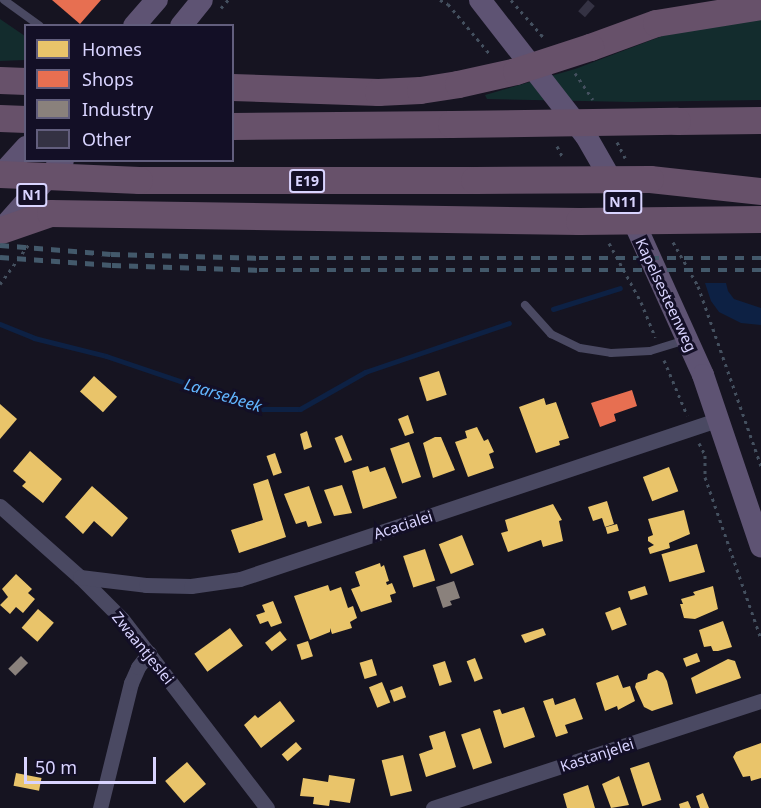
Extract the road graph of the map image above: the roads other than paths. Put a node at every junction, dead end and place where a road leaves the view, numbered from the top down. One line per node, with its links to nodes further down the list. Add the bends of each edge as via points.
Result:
1 (4, 0): 8 (lane)
2 (202, 0): 10 (main road)
3 (694, 0): 7 (highway)
4 (154, 1): 9 (main road)
5 (480, 3): 27 (main road, Kapelsesteenweg / N11, via 586,136 628,211)
6 (761, 6): 7 (highway)
7 (656, 23): 13 (highway, bridge, via 516,71 420,90)
8 (37, 24)
9 (136, 24)
10 (183, 24)
11 (0, 80): 12 (highway)
12 (24, 81)
13 (234, 87)
14 (0, 118): 15 (highway, bridge)
15 (24, 119)
16 (761, 120): 17 (highway, bridge)
17 (234, 126)
18 (24, 149): 20 (main road, N1)
19 (61, 162): 25 (main road, N1)
20 (0, 175): 22 (highway, E19, bridge, via 139,180)
21 (761, 176): 22 (highway, E19)
22 (650, 178): 23 (highway)
23 (761, 191)
24 (761, 219): 25 (highway, bridge, via 579,221 50,213)
25 (0, 231)
26 (525, 305): 27 (lane, via 551,334 580,348 611,353 651,351)
27 (687, 339): 28 (main road, Kapelsesteenweg / N11)
28 (717, 420): 30 (main road, Kapelsesteenweg / N11); 31 (street, Acacialei, via 240,579 191,586)
29 (0, 506): 31 (street, Zwaantjeslei)
30 (761, 546)
31 (80, 577): 32 (street, Zwaantjeslei)
32 (149, 653): 34 (street, via 131,684); 35 (street, Zwaantjeslei)
33 (761, 701): 36 (street, Kastanjelei)
34 (100, 808)
35 (267, 808)
36 (434, 808)

